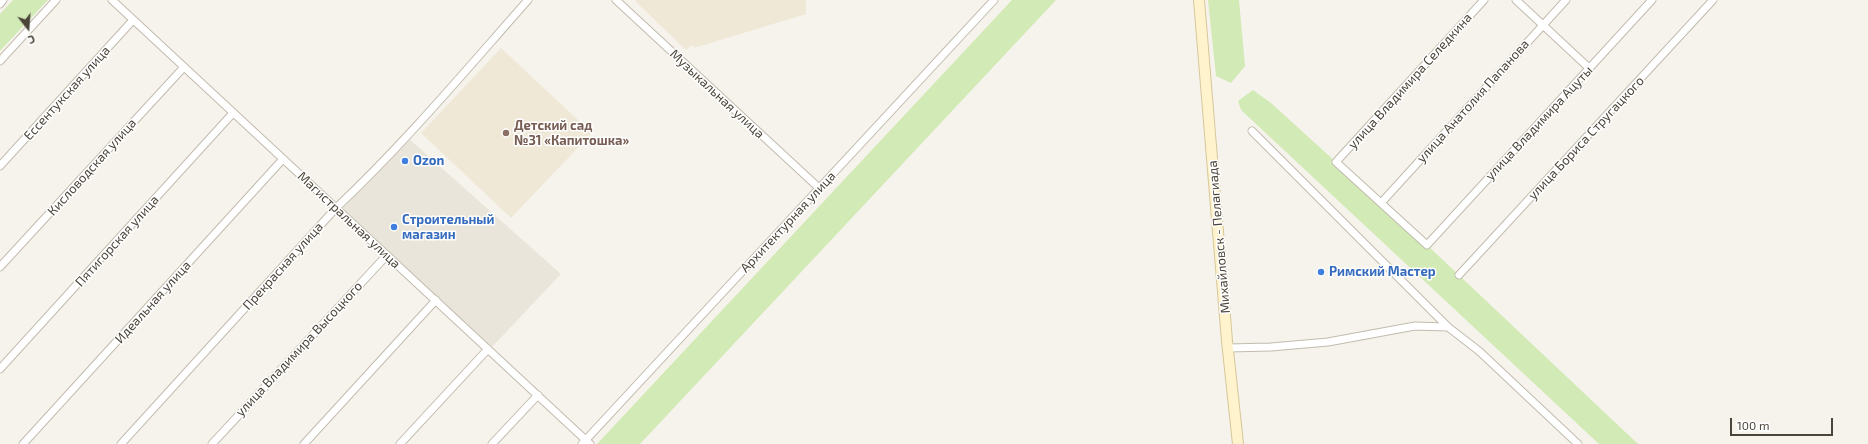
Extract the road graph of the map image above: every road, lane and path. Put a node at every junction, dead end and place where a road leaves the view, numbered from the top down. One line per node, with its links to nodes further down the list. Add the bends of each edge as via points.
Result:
1 (3, 0): 13 (street)
2 (56, 0): 16 (street)
3 (112, 0): 14 (street, Магистральная улица)
4 (528, 0): 25 (street, Прекрасная улица)
5 (616, 0): 23 (street, Музыкальная улица)
6 (994, 0): 23 (street, Архитектурная улица)
7 (1199, 0): 31 (street, Михайловск - Пелагиада)
8 (1484, 0): 24 (street, улица Владимира Селедкина, via 1336,162)
9 (1516, 0): 15 (street)
10 (1566, 0): 15 (street, улица Анатолия Папанова)
11 (1652, 0): 18 (street, улица Владимира Ацуты)
12 (1713, 0): 28 (street, улица Бориса Стругацкого)
13 (0, 4)
14 (133, 20): 17 (street, Магистральная улица); 22 (street, Ессентукская улица)
15 (1543, 25): 18 (street); 24 (street, улица Анатолия Папанова)
16 (0, 61)
17 (184, 67): 19 (street, Магистральная улица); 27 (street, Кисловодская улица)
18 (1589, 68): 24 (street, улица Владимира Ацуты, via 1427,245)
19 (233, 113): 21 (street, Магистральная улица); 33 (street, Пятигорская улица)
20 (1252, 131): 30 (street)
21 (283, 159): 25 (street, Магистральная улица); 36 (street, Идеальная улица)
22 (0, 166)
23 (819, 188): 35 (street, Архитектурная улица)
24 (1380, 203)
25 (336, 208): 26 (street, Магистральная улица); 37 (street, Прекрасная улица)
26 (387, 255): 29 (street, Магистральная улица); 38 (street, улица Владимира Высоцкого)
27 (0, 267)
28 (1459, 275)
29 (436, 300): 32 (street, Магистральная улица); 39 (street)
30 (1448, 327): 31 (street, via 1415,326 1328,342); 43 (street, via 1480,351)
31 (1228, 348): 42 (street, Михайловск - Пелагиада)
32 (488, 349): 34 (street, Магистральная улица); 40 (street)
33 (0, 369)
34 (538, 395): 35 (street, Магистральная улица); 41 (street)
35 (586, 443)
36 (23, 444)
37 (120, 444)
38 (212, 444)
39 (304, 444)
40 (400, 444)
41 (492, 444)
42 (1238, 444)
43 (1578, 444)

